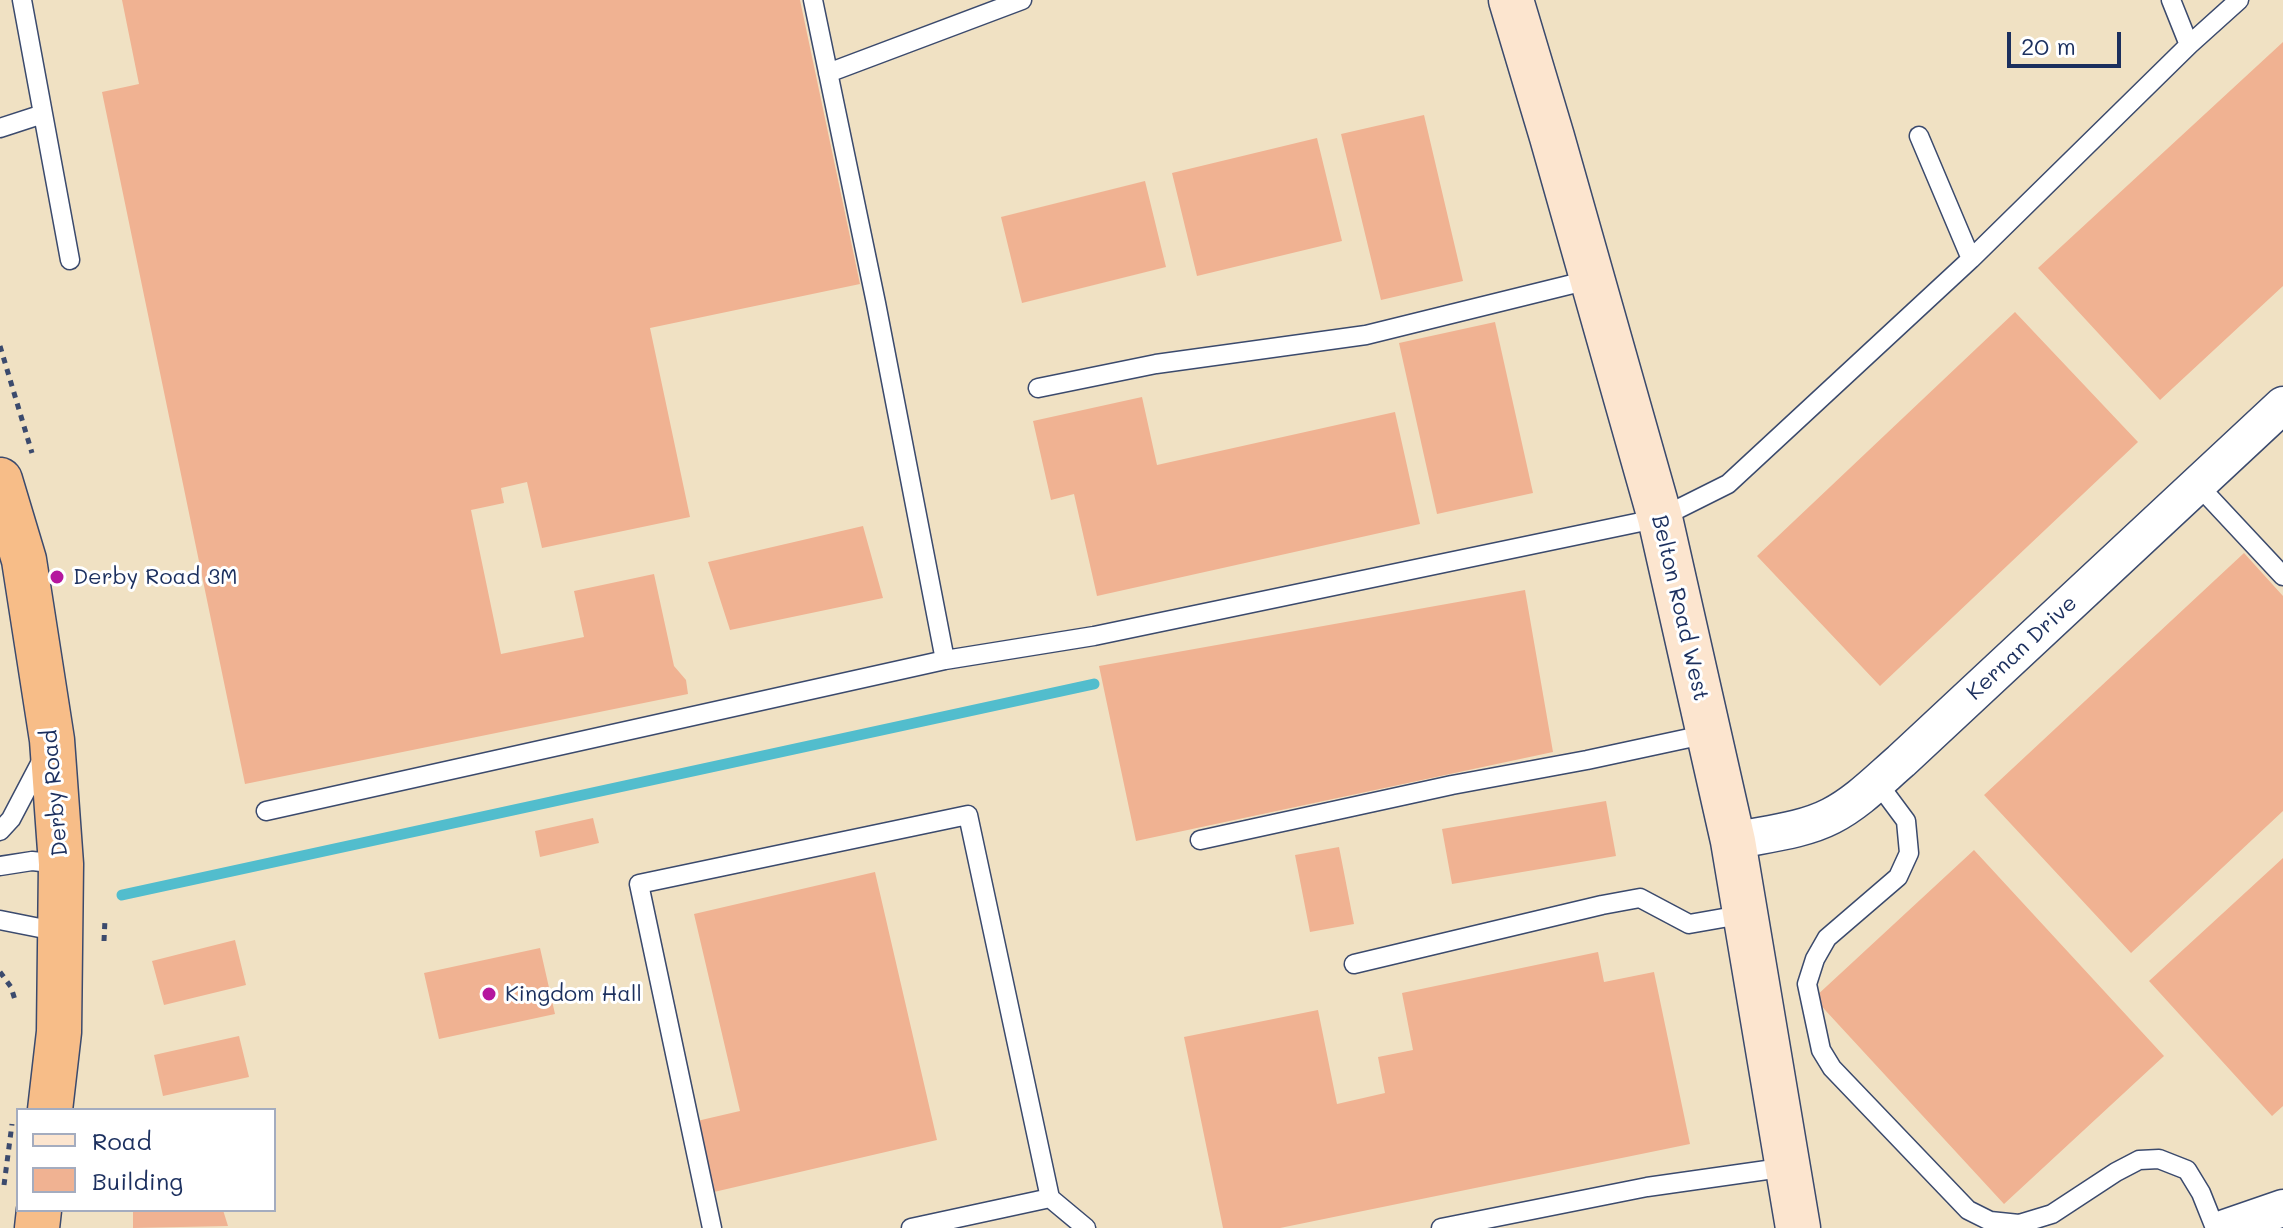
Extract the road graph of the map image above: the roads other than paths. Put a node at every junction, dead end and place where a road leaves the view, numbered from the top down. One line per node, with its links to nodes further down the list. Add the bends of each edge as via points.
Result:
1 (22, 0): 9 (lane)
2 (813, 0): 8 (lane)
3 (1022, 0): 8 (lane)
4 (1511, 0): 14 (street, Belton Road West)
5 (2171, 0): 7 (lane)
6 (2239, 0): 7 (lane)
7 (2189, 45): 12 (lane)
8 (828, 73): 21 (lane)
9 (43, 114): 10 (lane); 13 (lane)
10 (0, 128)
11 (1919, 136): 12 (lane)
12 (1971, 259): 19 (lane, via 1728,484)
13 (70, 260)
14 (1593, 279): 15 (lane, via 1366,335 1156,364); 19 (street, Belton Road West)
15 (1038, 388)
16 (2283, 405): 18 (street, Kernan Drive)
17 (0, 480): 23 (highway, Derby Road, via 24,560)
18 (2197, 484): 20 (lane); 24 (street, Kernan Drive)
19 (1660, 518): 21 (lane, via 1094,636); 22 (street, Belton Road West)
20 (2283, 576)
21 (945, 660): 25 (lane)
22 (1708, 734): 27 (lane); 28 (street, Belton Road West)
23 (52, 740): 26 (lane); 29 (highway, Derby Road)
24 (1877, 782): 28 (street, Kernan Drive, via 1830,816); 44 (lane, via 1906,821 1909,853 1898,877 1827,938 1815,959 1807,984 1821,1050 1832,1068 1968,1210 1990,1221 2019,1224 2052,1214 2139,1160 2159,1159 2187,1170)
25 (266, 811)
26 (0, 831)
27 (1200, 840)
28 (1733, 841): 31 (street, Belton Road West)
29 (61, 864): 30 (lane); 33 (highway, Derby Road)
30 (0, 866)
31 (1746, 914): 34 (lane, via 1689,924 1640,898); 36 (street, Belton Road West)
32 (0, 920): 33 (lane)
33 (60, 932): 35 (highway, Derby Road, via 59,1032)
34 (1354, 964)
35 (50, 1108)
36 (1788, 1167): 42 (lane, via 1647,1187); 43 (street, Belton Road West)
37 (1050, 1198): 39 (lane, via 968,815 639,884); 40 (lane); 41 (lane)
38 (2283, 1208): 45 (street)
39 (712, 1228)
40 (911, 1228)
41 (1086, 1228)
42 (1441, 1228)
43 (1798, 1228)
44 (2215, 1228)
45 (2225, 1228)

